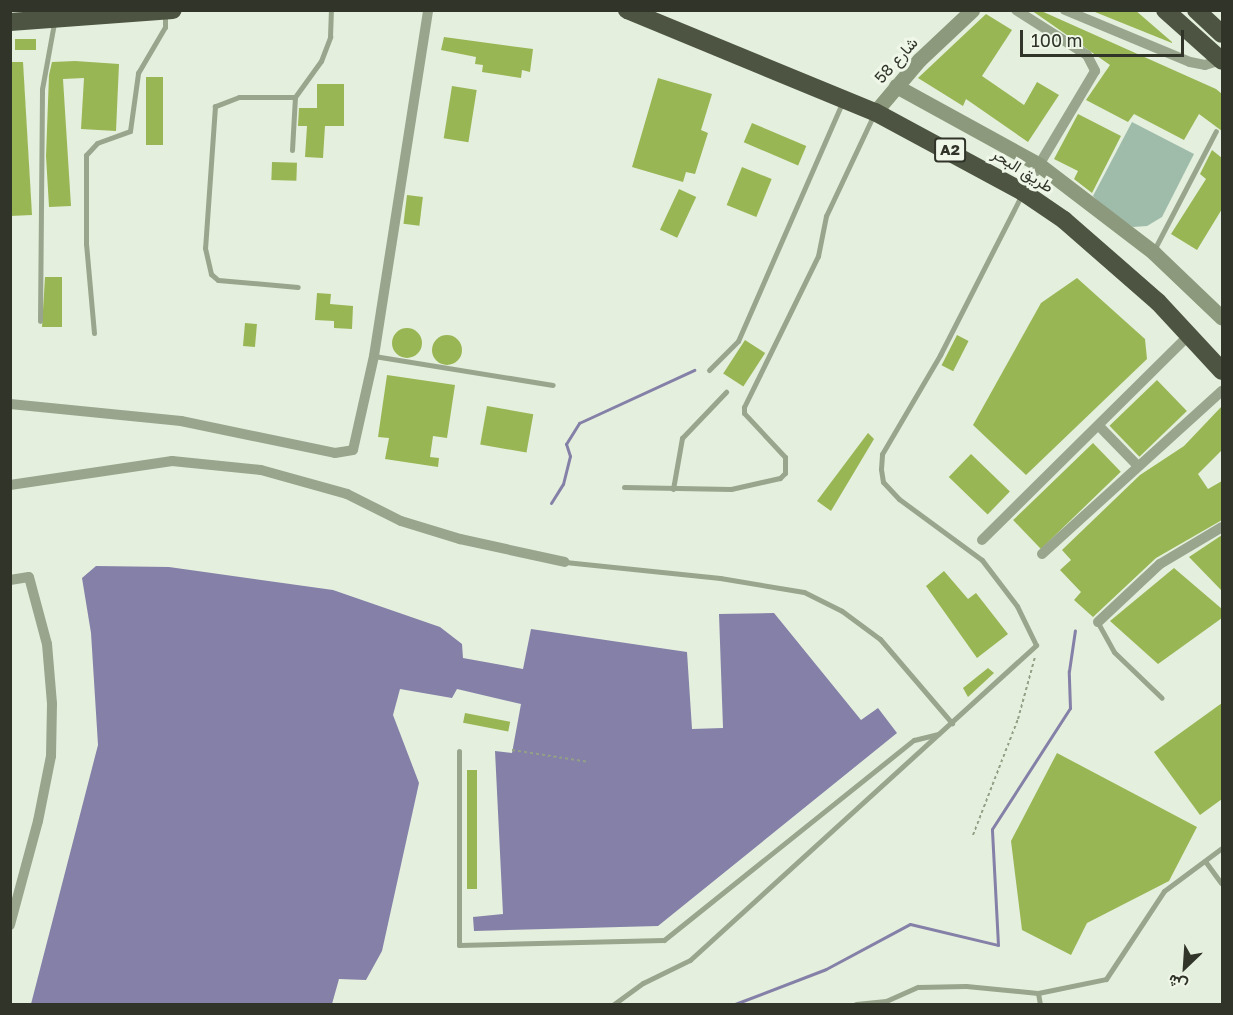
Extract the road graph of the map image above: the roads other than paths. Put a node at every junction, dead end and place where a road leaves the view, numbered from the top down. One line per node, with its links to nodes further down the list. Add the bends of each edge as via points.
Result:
1 (172, 10): 10 (highway)
2 (331, 10): 16 (lane, via 330,38 321,61)
3 (429, 10): 29 (street)
4 (627, 10): 17 (highway, طريق البحر / A2)
5 (972, 10): 15 (street, شارع 58)
6 (1016, 10): 21 (street, via 1087,55 1095,71)
7 (1065, 10): 14 (street, via 1190,62 1205,65)
8 (1165, 10): 14 (highway)
9 (1196, 10): 13 (highway)
10 (165, 11): 11 (highway); 27 (lane, via 165,27 138,73 130,130 97,143 86,155 86,244)
11 (55, 19): 12 (highway); 26 (lane, via 42,89)
12 (10, 22)
13 (1222, 34)
14 (1222, 60)
15 (896, 86): 18 (street, شارع 58); 21 (street)
16 (295, 97): 20 (lane); 24 (lane, via 239,97 215,106 205,248 211,274 218,280)
17 (844, 100): 18 (highway, طريق البحر / A2); 30 (lane, via 738,341)
18 (875, 112): 22 (highway, طريق البحر / A2); 40 (lane, via 826,216 818,256 744,407 744,413 785,457 785,473 780,478 731,489)
19 (1216, 131): 23 (lane)
20 (292, 150)
21 (1038, 164): 22 (street); 23 (street)
22 (1023, 192): 28 (highway, طريق البحر / A2, via 1107,256); 48 (lane, via 940,355 882,454 883,482 899,499 982,560 1017,606 1036,645)
23 (1153, 252): 25 (street)
24 (298, 287)
25 (1222, 318)
26 (40, 321)
27 (94, 333)
28 (1189, 335): 31 (highway, طريق البحر / A2); 36 (street)
29 (374, 356): 32 (lane); 35 (street, via 353,450 335,453 181,421)
30 (709, 370)
31 (1222, 371)
32 (553, 385)
33 (1222, 391): 37 (street)
34 (726, 392): 40 (lane, via 682,438)
35 (10, 404)
36 (1100, 427): 37 (street); 42 (street)
37 (1138, 466): 43 (street)
38 (10, 485): 44 (street, via 172,461 261,470 347,494 401,521 460,539)
39 (624, 487): 40 (lane)
40 (674, 489)
41 (1222, 527): 46 (street, via 1160,564)
42 (982, 540)
43 (1042, 554)
44 (565, 562): 48 (lane, via 720,578 804,592 842,611 879,639)
45 (10, 580): 54 (street, via 29,577 47,644 52,704 51,756)
46 (1098, 622): 47 (lane, via 1114,652)
47 (1162, 698)
48 (952, 723): 49 (lane)
49 (939, 734): 50 (lane, via 914,740 664,940 459,945); 57 (lane, via 690,960 643,983)
50 (459, 751)
51 (1222, 848): 52 (lane)
52 (1205, 861): 53 (lane); 55 (lane, via 1164,891 1107,979)
53 (1221, 883)
54 (10, 925)
55 (1038, 993): 56 (lane, via 966,986 918,987); 59 (lane)
56 (889, 1003): 58 (lane)
57 (614, 1005)
58 (856, 1005)
59 (1040, 1005)

